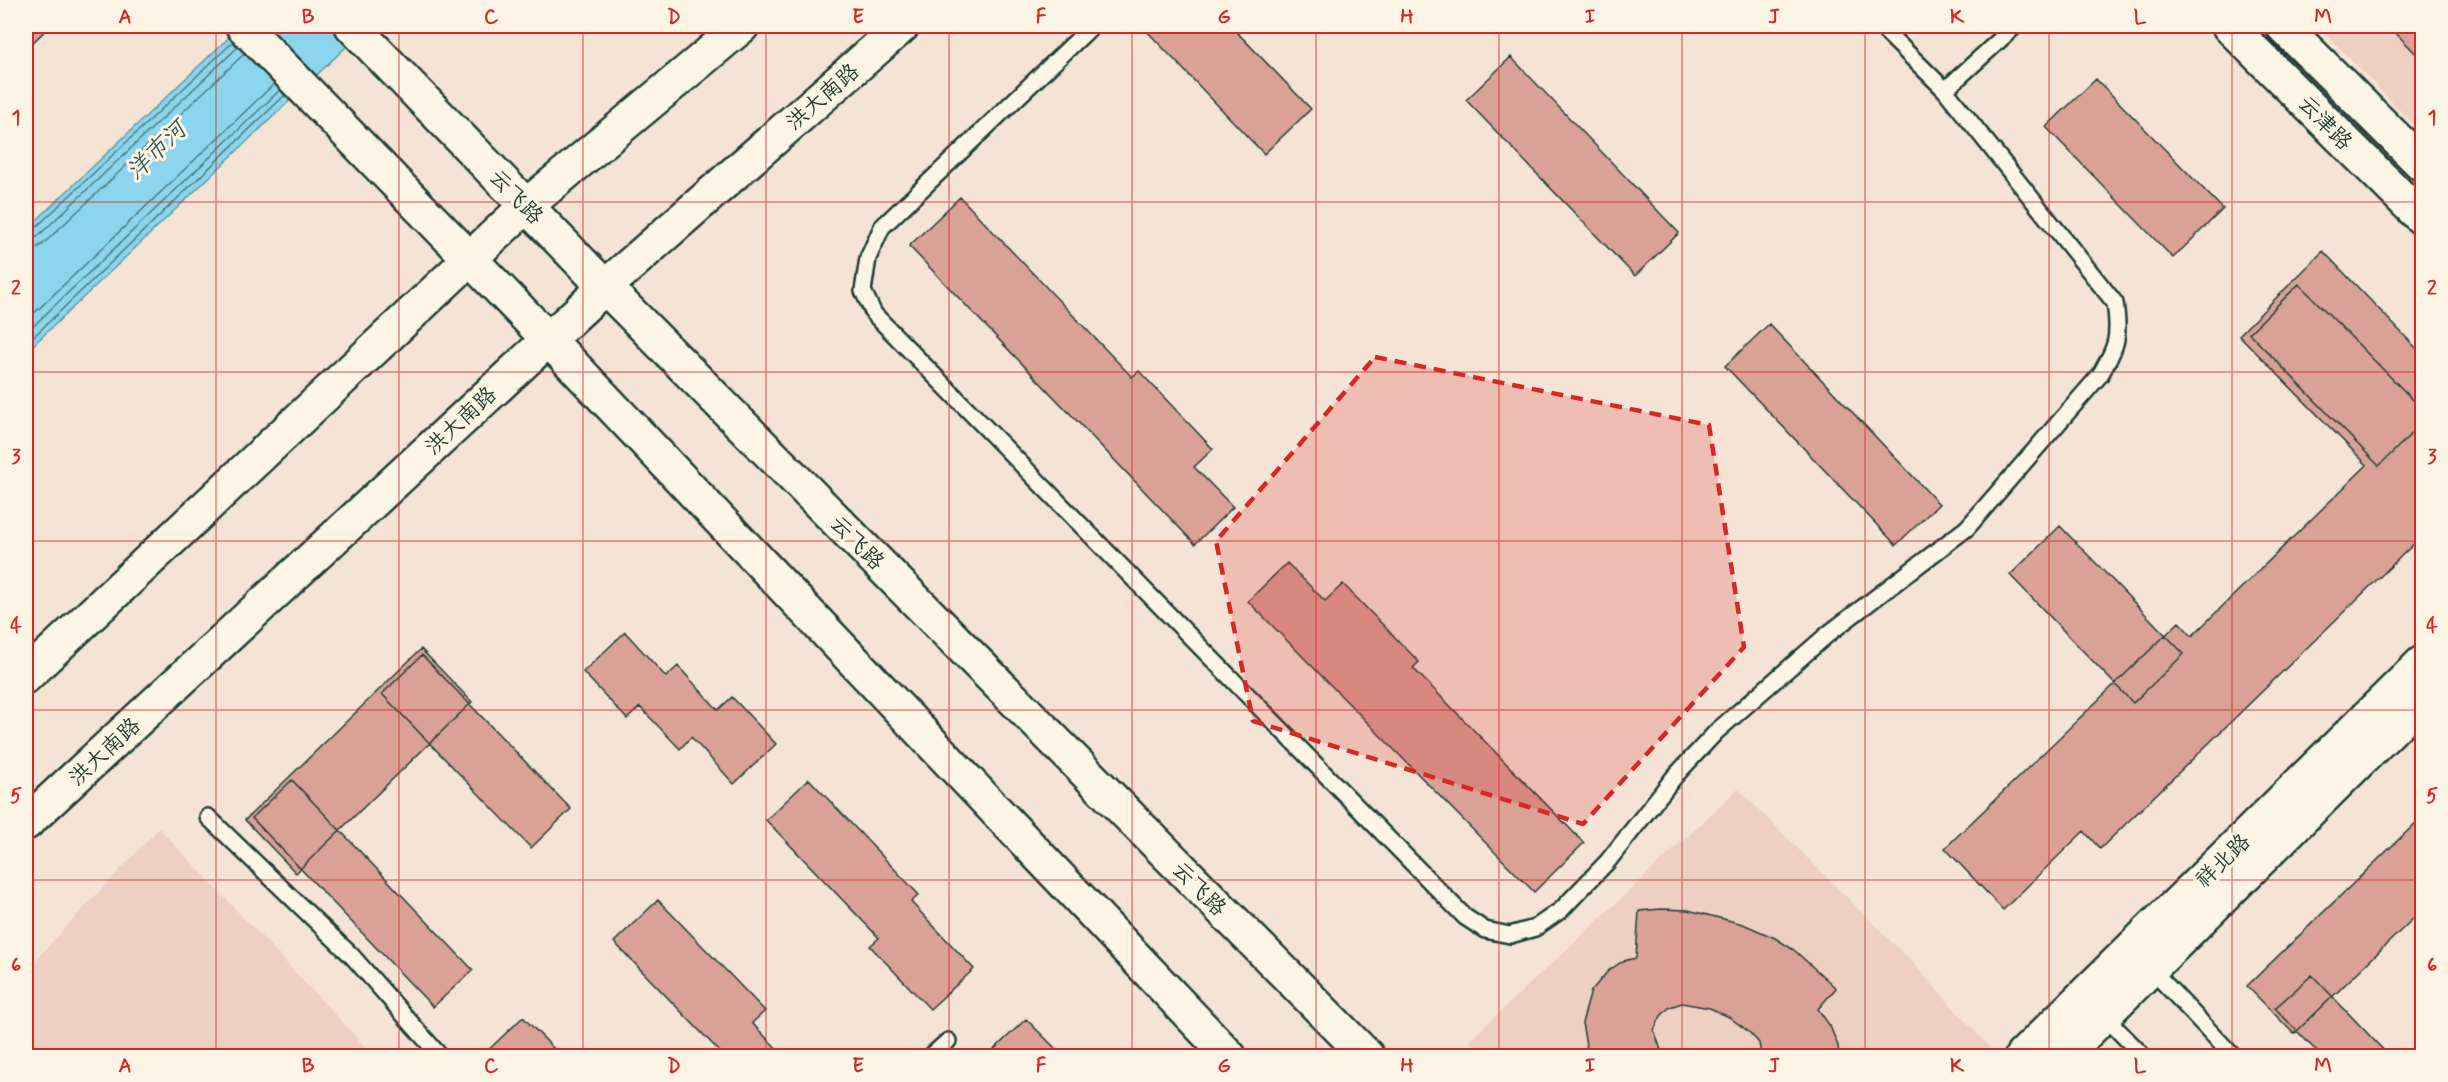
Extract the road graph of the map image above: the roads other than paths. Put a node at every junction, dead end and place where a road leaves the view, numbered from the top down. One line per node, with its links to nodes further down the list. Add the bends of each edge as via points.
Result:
1 (243, 26): 14 (main road)
2 (352, 26): 12 (main road, 云飞路)
3 (742, 26): 12 (main road)
4 (902, 26): 15 (main road, 洪大南路)
5 (1092, 26): 10 (lane, via 882,227 868,258 863,291 874,314 1466,917 1485,930 1510,935 1535,928 1562,910 1717,731 1828,634 1967,528 2100,375 2115,350 2115,303)
6 (1880, 26): 10 (lane)
7 (2014, 26): 10 (lane)
8 (2229, 26): 13 (main road, 云津路)
9 (2283, 26): 11 (main road, 云津路)
10 (1945, 90)
11 (2422, 164)
12 (526, 206): 14 (main road); 15 (main road, 云飞路)
13 (2422, 218)
14 (470, 259): 16 (main road); 18 (main road)
15 (604, 287): 16 (main road, 洪大南路); 28 (main road, 云飞路)
16 (548, 339): 21 (main road, 洪大南路); 27 (main road)
17 (2422, 663): 29 (main road, 祥北路)
18 (26, 676)
19 (2422, 699): 22 (main road, 祥北路)
20 (208, 817): 25 (lane, via 351,956)
21 (26, 823)
22 (2151, 969): 23 (main road, 祥北路); 32 (lane)
23 (2104, 1016): 30 (main road, 祥北路); 31 (lane)
24 (948, 1041): 26 (lane)
25 (440, 1056)
26 (931, 1056)
27 (1229, 1056)
28 (1367, 1056)
29 (2022, 1056)
30 (2063, 1056)
31 (2143, 1056)
32 (2234, 1056)

